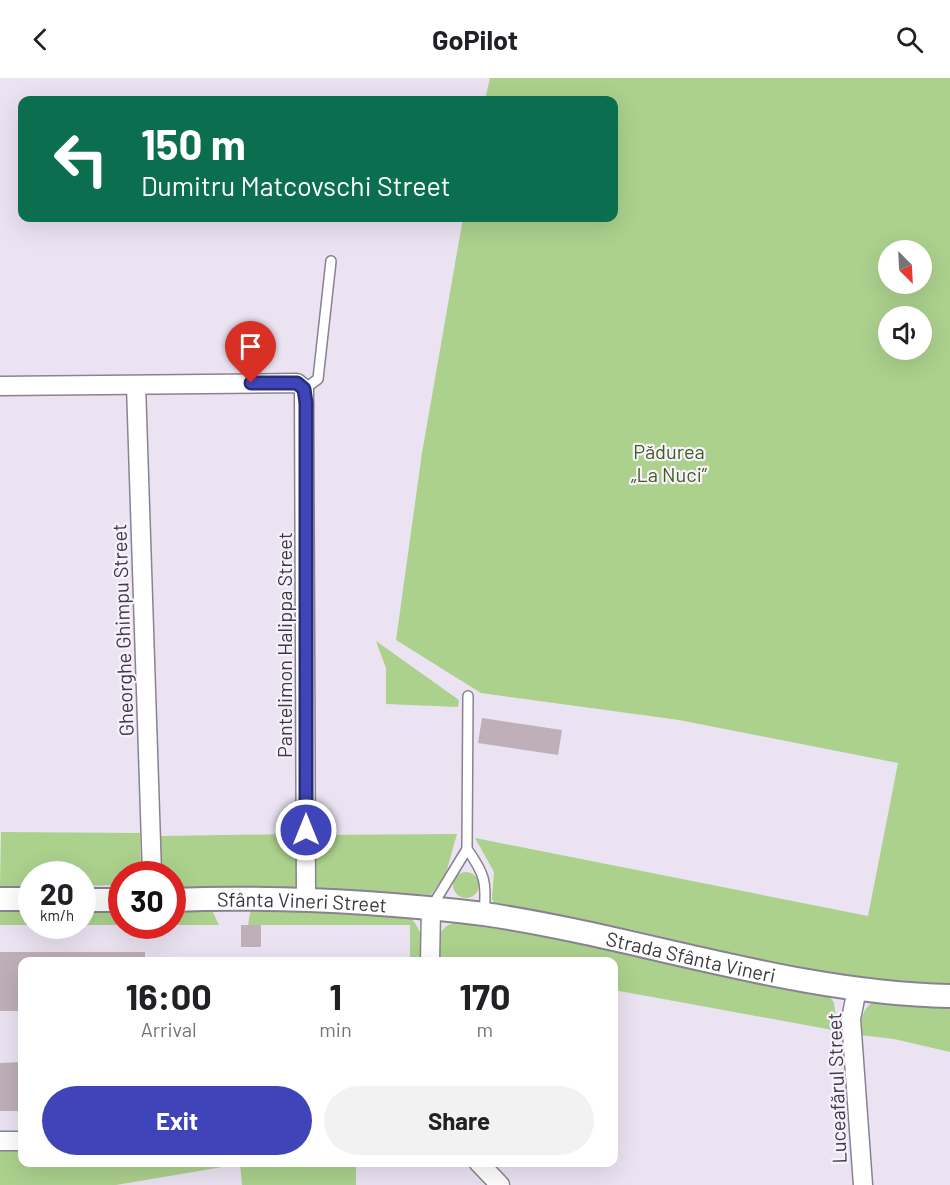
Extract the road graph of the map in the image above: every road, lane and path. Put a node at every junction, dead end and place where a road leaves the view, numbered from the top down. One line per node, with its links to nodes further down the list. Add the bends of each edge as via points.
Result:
1 (331, 261): 4 (lane, via 318,379)
2 (136, 385): 3 (street); 4 (street, via 297,383); 7 (street, Gheorghe Ghimpu Street)
3 (0, 386)
4 (304, 389): 11 (street, Pantelimon Halippa Street)
5 (468, 696): 6 (lane)
6 (467, 849): 12 (lane); 13 (lane, via 487,886)
7 (152, 861)
8 (0, 899): 9 (street)
9 (18, 899)
10 (186, 899): 11 (street, Sfânta Vineri Street)
11 (306, 901): 12 (street, Sfânta Vineri Street)
12 (431, 908): 13 (street, Strada Sfânta Vineri); 14 (street)
13 (484, 914): 15 (street, Strada Sfânta Vineri)
14 (430, 957)
15 (857, 989): 16 (street, Strada Sfânta Vineri); 21 (street, Luceafărul Street, via 851,1019)
16 (950, 996)
17 (18, 1141): 18 (street)
18 (0, 1142)
19 (483, 1167): 20 (street)
20 (500, 1185)
21 (863, 1185)

